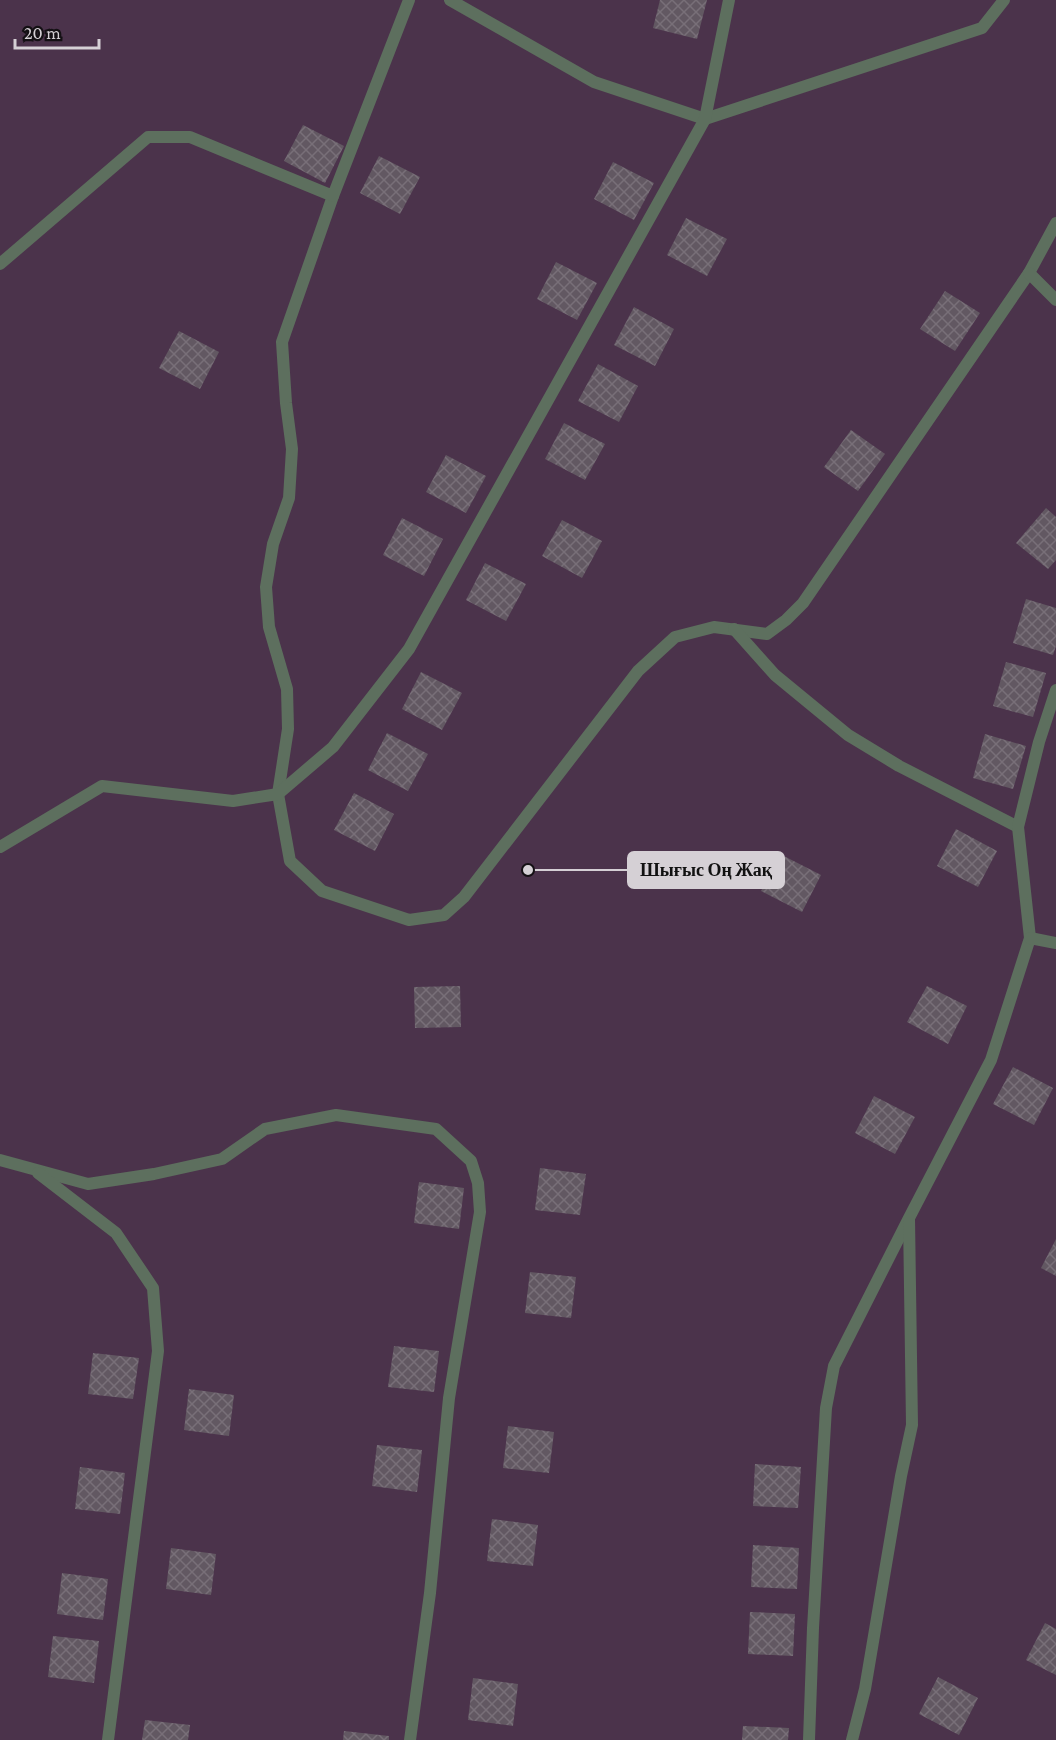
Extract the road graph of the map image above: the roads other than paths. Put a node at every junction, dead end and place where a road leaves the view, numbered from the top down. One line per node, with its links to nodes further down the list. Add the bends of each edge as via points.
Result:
1 (409, 0): 6 (street)
2 (450, 0): 5 (street, via 594,82)
3 (729, 0): 5 (street)
4 (1005, 0): 5 (street, via 982,28)
5 (705, 119): 13 (street, via 409,649 333,747)
6 (333, 196): 8 (street, via 190,137 148,137); 13 (street, via 282,342 292,449 290,498 273,544 266,587 269,627 287,689 288,729)
7 (1056, 223): 9 (street)
8 (0, 264)
9 (1029, 273): 10 (street); 11 (street, via 803,603 767,634)
10 (1056, 300)
11 (734, 629): 13 (street, via 714,627 675,637 638,670 464,897 444,915 409,920 322,891 290,861); 14 (street, via 775,675 848,735)
12 (1056, 690): 14 (street)
13 (278, 794): 15 (street, via 233,801 102,786)
14 (1018, 827): 16 (street)
15 (0, 847)
16 (1030, 938): 17 (street); 20 (street, via 991,1060)
17 (1056, 943)
18 (0, 1160): 19 (street)
19 (32, 1169): 21 (street, via 116,1233 153,1288 158,1351); 22 (street, via 88,1184 154,1174 222,1159 265,1129 336,1115 436,1129 471,1161 478,1183 480,1212 449,1398 430,1593)
20 (909, 1218): 23 (street, via 834,1366 826,1408); 24 (street, via 912,1425 865,1689)
21 (108, 1740)
22 (410, 1740)
23 (809, 1740)
24 (852, 1740)

